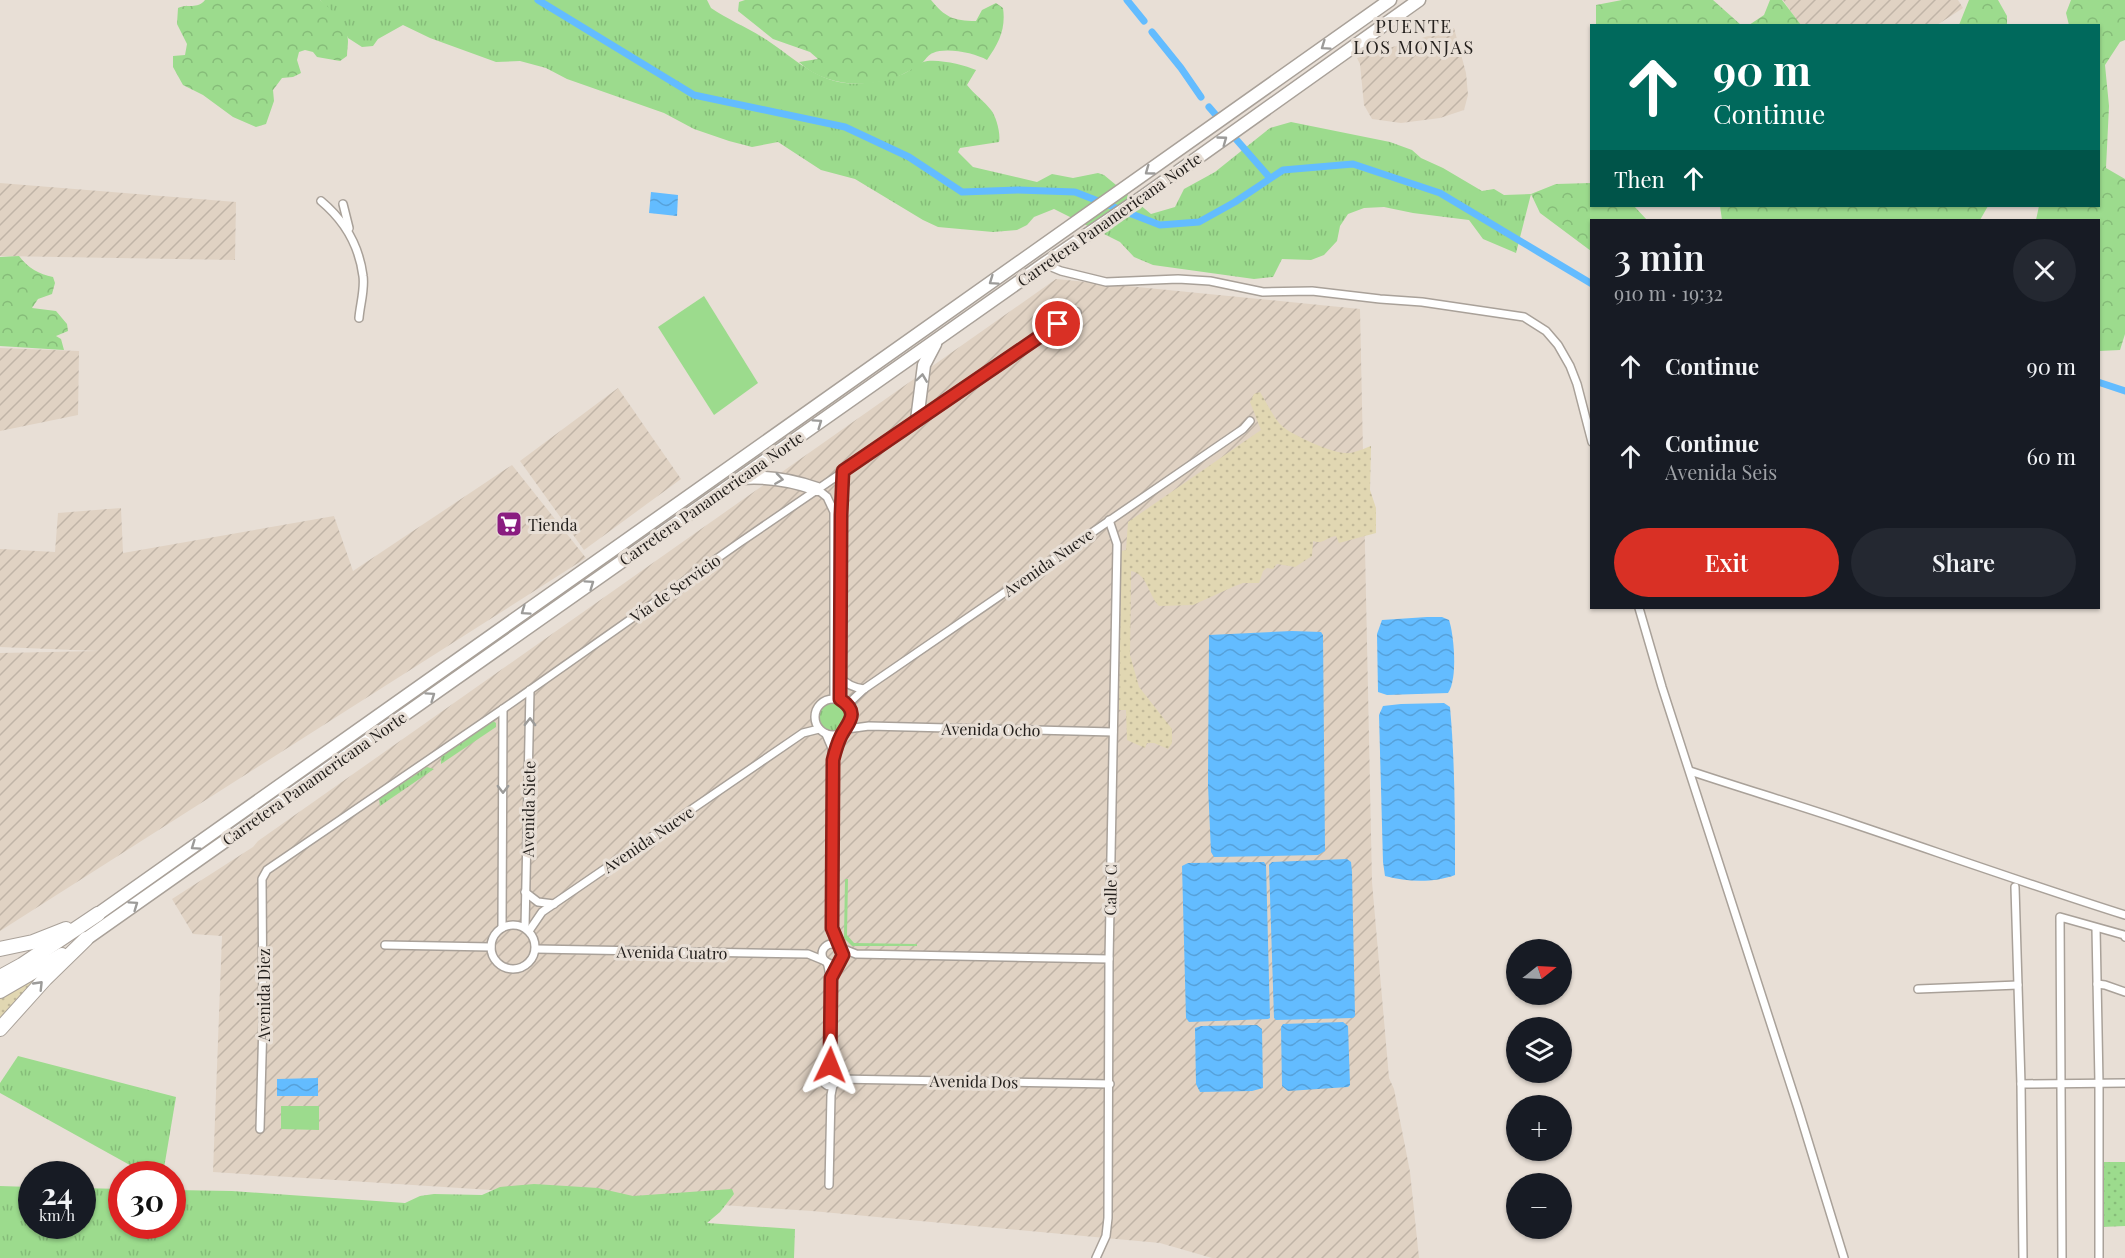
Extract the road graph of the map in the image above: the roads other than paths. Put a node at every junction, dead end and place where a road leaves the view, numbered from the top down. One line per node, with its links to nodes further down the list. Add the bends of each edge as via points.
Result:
1 (1390, 0): 3 (highway, Carretera Panamericana Norte, one-way to 3)
2 (1419, 0): 4 (highway, Carretera Panamericana Norte)
3 (1269, 85): 4 (highway); 18 (highway, Carretera Panamericana Norte, one-way to 18)
4 (1270, 106): 8 (highway, Carretera Panamericana Norte, one-way to 4)
5 (321, 201): 7 (street)
6 (343, 204): 7 (street)
7 (351, 236): 10 (street, via 363,277)
8 (1044, 264): 11 (highway, Carretera Panamericana Norte); 14 (street, via 1106,282 1210,281 1263,292 1312,291 1524,317 1545,331 1570,366)
9 (1077, 312): 12 (street, Vía de Servicio)
10 (359, 318)
11 (938, 339): 12 (highway, one-way to 11, via 924,365); 16 (highway, Carretera Panamericana Norte, one-way to 11)
12 (917, 420): 15 (street, Vía de Servicio)
13 (1250, 421): 19 (street, Avenida Nueve, via 1244,429)
14 (1590, 434)
15 (843, 471): 17 (street, Vía de Servicio); 22 (street)
16 (740, 478): 17 (highway, one-way to 17, via 782,479); 20 (highway, Carretera Panamericana Norte)
17 (817, 489): 22 (street, via 827,497 834,512); 23 (street, Vía de Servicio)
18 (656, 518): 20 (highway); 35 (highway, Carretera Panamericana Norte, one-way to 35)
19 (1109, 520): 24 (street, Avenida Nueve); 33 (street, Calle C, via 1117,544)
20 (666, 531): 37 (highway, Carretera Panamericana Norte, one-way to 20)
21 (1640, 609): 38 (street)
22 (837, 675): 24 (street, via 854,688); 25 (street)
23 (530, 690): 27 (street, Vía de Servicio); 41 (street, Avenida Siete, one-way to 23)
24 (864, 690): 26 (street, Avenida Nueve)
25 (837, 699): 26 (street); 29 (street, via 823,701)
26 (847, 705): 28 (street)
27 (503, 709): 39 (street, Vía de Servicio); 45 (street, Avenida Siete, one-way to 45)
28 (851, 712): 30 (street); 32 (street)
29 (815, 717): 31 (street); 34 (street, Avenida Nueve)
30 (869, 726): 32 (street, Avenida Ocho); 33 (street, Avenida Ocho)
31 (823, 731): 32 (street, via 837,735); 34 (street, Avenida Nueve); 36 (street)
32 (845, 731): 36 (street)
33 (1113, 732): 59 (street, Calle C)
34 (803, 733): 42 (street, Avenida Nueve)
35 (329, 750): 37 (highway); 43 (highway, Carretera Panamericana Norte, one-way to 43)
36 (833, 760): 46 (street)
37 (338, 762): 50 (highway, Carretera Panamericana Norte, one-way to 37)
38 (1690, 771): 44 (street); 81 (street)
39 (274, 865): 78 (street, Avenida Diez, via 262,879)
40 (2015, 887): 65 (street)
41 (525, 891): 42 (street, via 538,902); 48 (street, Avenida Siete)
42 (554, 904): 48 (street, Avenida Nueve)
43 (98, 914): 55 (highway, via 33,942); 62 (highway, Carretera Panamericana Norte)
44 (2125, 915)
45 (502, 928): 48 (street, via 513,925); 52 (street)
46 (832, 928): 53 (street); 54 (street)
47 (2096, 928): 49 (street); 64 (street); 73 (street, via 2060,917)
48 (527, 930): 56 (street)
49 (2125, 937)
50 (86, 939): 67 (highway, Carretera Panamericana Norte); 69 (highway, one-way to 50)
51 (385, 945): 52 (street)
52 (491, 947): 56 (street, via 497,963 512,970 528,964)
53 (825, 947): 54 (street, via 832,943); 57 (street, Avenida Cuatro); 60 (street, via 822,955)
54 (840, 947): 58 (street); 61 (street, via 843,955)
55 (0, 949)
56 (536, 949): 57 (street, Avenida Cuatro)
57 (808, 954): 60 (street, Avenida Cuatro)
58 (856, 954): 59 (street); 61 (street)
59 (1109, 959): 76 (street, Calle C)
60 (826, 962): 61 (street); 63 (street)
61 (839, 962): 63 (street)
62 (0, 977)
63 (831, 978): 70 (street)
64 (2097, 984): 68 (street); 74 (street)
65 (2018, 985): 66 (street); 77 (street)
66 (1918, 989)
67 (0, 991)
68 (2125, 992)
69 (0, 1029)
70 (830, 1065): 71 (street); 72 (street)
71 (825, 1074): 72 (street, Avenida Dos, via 829,1072); 72 (street, via 823,1080)
72 (833, 1081): 76 (street, Avenida Dos); 79 (street)
73 (2062, 1083): 74 (street); 77 (street); 83 (street)
74 (2099, 1083): 75 (street); 84 (street)
75 (2125, 1083)
76 (1110, 1084): 80 (street, Calle C, via 1107,1230)
77 (2021, 1084): 82 (street)
78 (260, 1129)
79 (828, 1185)
80 (1096, 1258)
81 (1844, 1258)
82 (2023, 1258)
83 (2062, 1258)
84 (2099, 1258)

